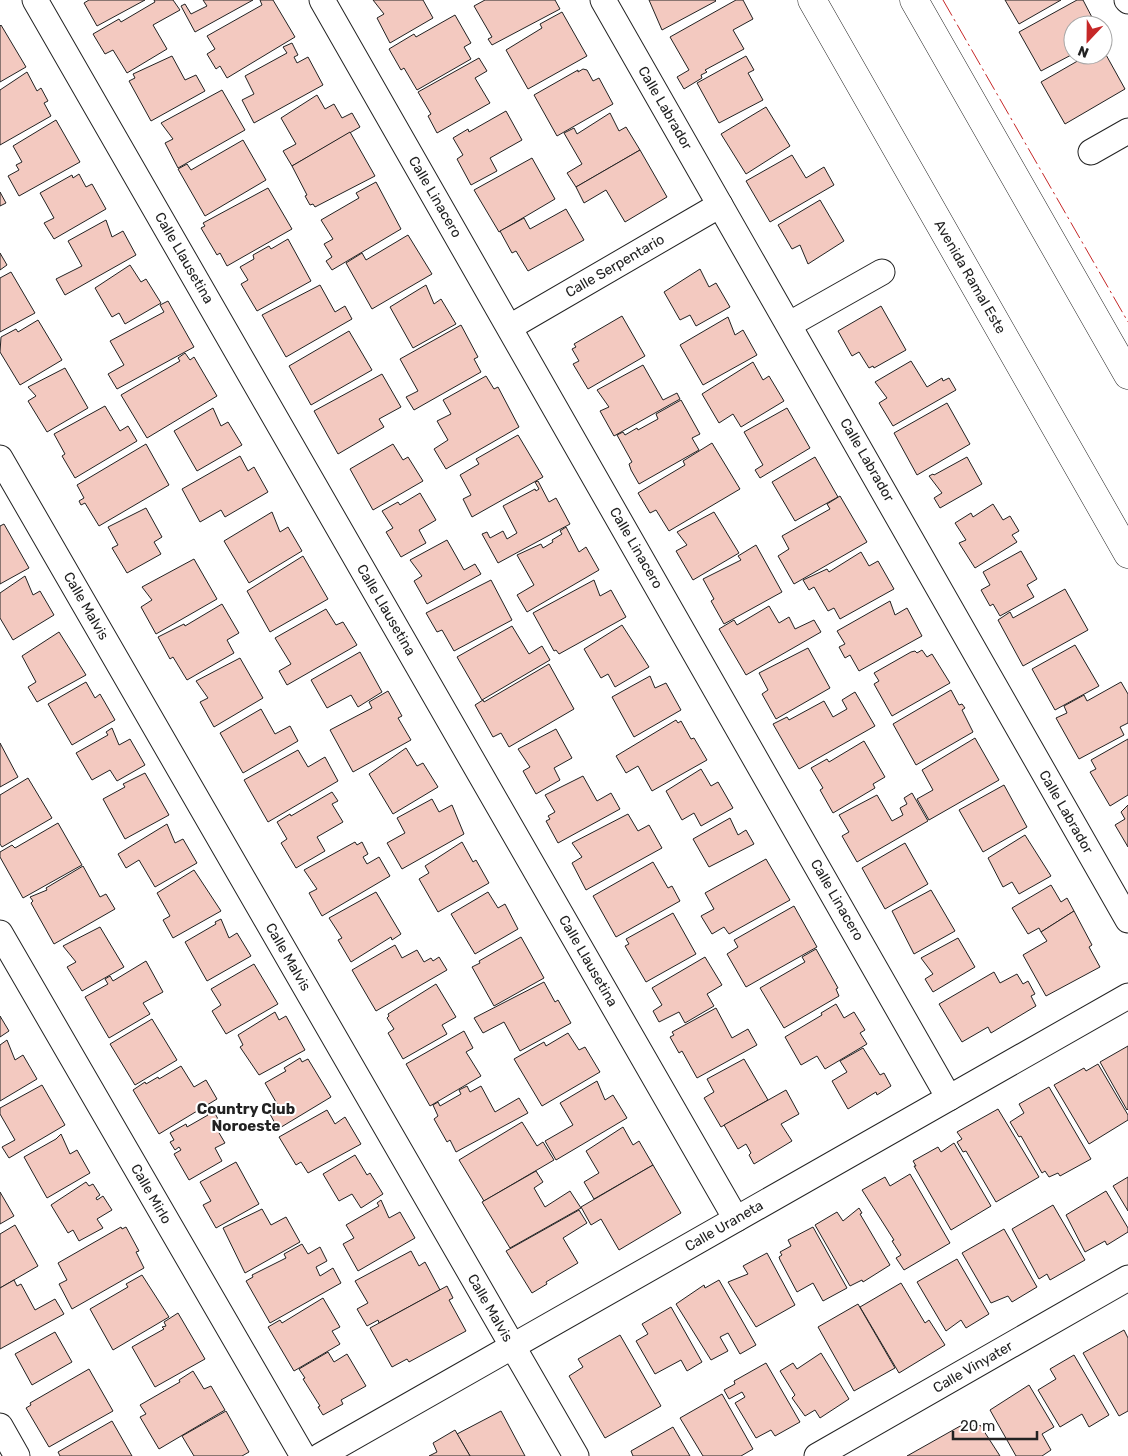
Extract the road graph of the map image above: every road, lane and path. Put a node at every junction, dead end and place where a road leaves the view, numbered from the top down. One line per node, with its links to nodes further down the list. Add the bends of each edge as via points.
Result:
1 (35, 0): 19 (street, Calle Llausetina)
2 (322, 0): 11 (street, Calle Linacero)
3 (604, 0): 8 (street, Calle Labrador)
4 (812, 0): 14 (main road, Avenida Ramal Este)
5 (914, 0): 12 (main road)
6 (1128, 131): 7 (street)
7 (1091, 152)
8 (720, 205): 10 (street, Calle Labrador); 11 (street, Calle Serpentario)
9 (882, 272): 10 (street)
10 (790, 324): 15 (street, Calle Labrador)
11 (510, 327): 18 (street, Calle Linacero)
12 (1128, 374)
13 (0, 458): 21 (street, Calle Malvis)
14 (1128, 554)
15 (1128, 920)
16 (0, 933): 24 (street, Calle Mirlo)
17 (1128, 996): 18 (street, Calle Uraneta)
18 (949, 1098): 19 (street, Calle Uraneta)
19 (736, 1219): 21 (street, Calle Uraneta)
20 (1128, 1278): 27 (street, Calle Vinyater)
21 (513, 1346): 25 (street, Calle Uraneta); 26 (street, Calle Malvis)
22 (0, 1426): 23 (street)
23 (18, 1456)
24 (303, 1456)
25 (320, 1456)
26 (576, 1456)
27 (818, 1456)

